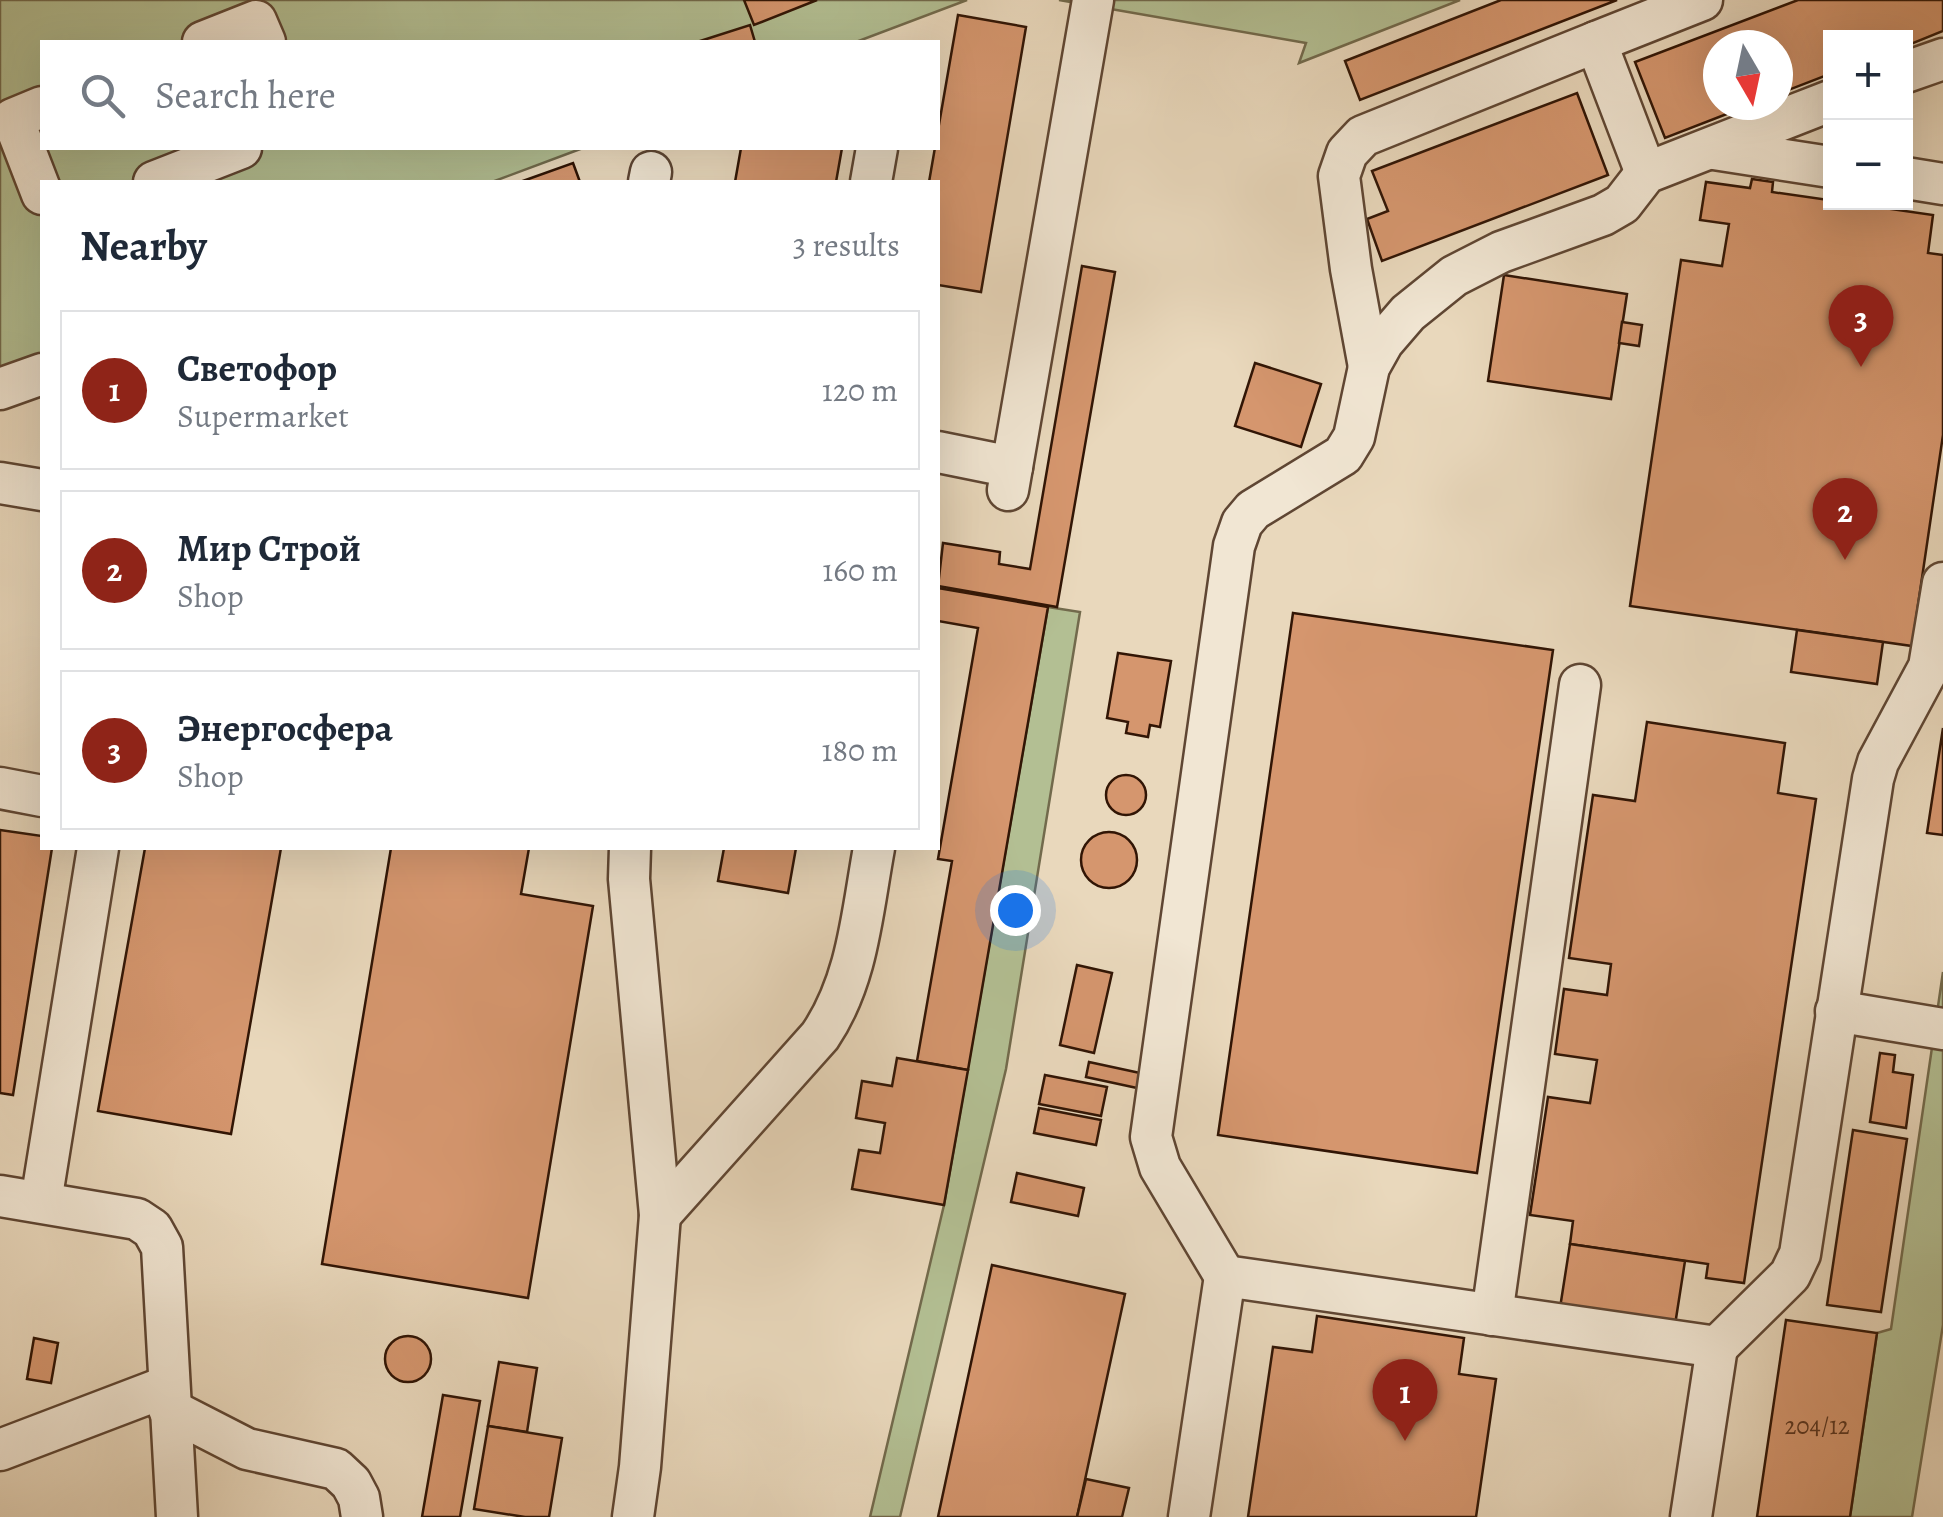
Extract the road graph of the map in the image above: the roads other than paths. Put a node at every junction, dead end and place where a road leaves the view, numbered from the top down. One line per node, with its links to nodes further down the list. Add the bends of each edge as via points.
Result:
1 (1093, 0): 24 (lane, via 1010,478)
2 (1702, 0): 3 (lane)
3 (1596, 42): 13 (lane); 19 (lane, via 1362,136 1339,176)
4 (1943, 59): 5 (lane)
5 (1913, 70)
6 (1823, 105): 8 (lane)
7 (40, 108): 11 (lane, via 13,119)
8 (1710, 148): 12 (lane); 13 (lane)
9 (236, 150): 15 (lane)
10 (878, 150): 16 (lane)
11 (23, 154): 18 (lane)
12 (1823, 166)
13 (1646, 173): 20 (lane, via 1622,204 1479,261)
14 (1913, 179): 17 (lane)
15 (159, 180)
16 (871, 180)
17 (1943, 184)
18 (40, 190)
19 (1351, 269): 20 (lane); 21 (lane)
20 (1408, 313): 21 (lane)
21 (1370, 368): 40 (lane, via 1343,456 1254,510 1234,546 1151,1137 1160,1167)
22 (40, 375): 23 (lane)
23 (0, 389)
24 (940, 453)
25 (0, 483): 26 (lane)
26 (40, 490)
27 (1943, 583): 28 (lane)
28 (1940, 630): 35 (lane, via 1930,667 1873,779)
29 (1580, 685): 41 (lane)
30 (0, 788): 31 (lane)
31 (40, 796)
32 (98, 850): 38 (lane)
33 (630, 850): 39 (lane)
34 (874, 850): 39 (lane, via 850,978 837,1011)
35 (1836, 1011): 36 (lane); 42 (lane, via 1800,1254 1790,1275)
36 (1943, 1029)
37 (0, 1196): 38 (lane)
38 (41, 1202): 43 (lane, via 137,1218 152,1229 165,1265)
39 (660, 1215): 47 (lane)
40 (1225, 1276): 41 (lane); 48 (lane)
41 (1492, 1315): 42 (lane)
42 (1717, 1348): 49 (lane)
43 (169, 1398): 44 (lane); 45 (lane); 46 (lane, via 247,1449 336,1469 359,1498)
44 (0, 1450)
45 (177, 1517)
46 (362, 1517)
47 (633, 1517)
48 (1189, 1517)
49 (1692, 1517)

